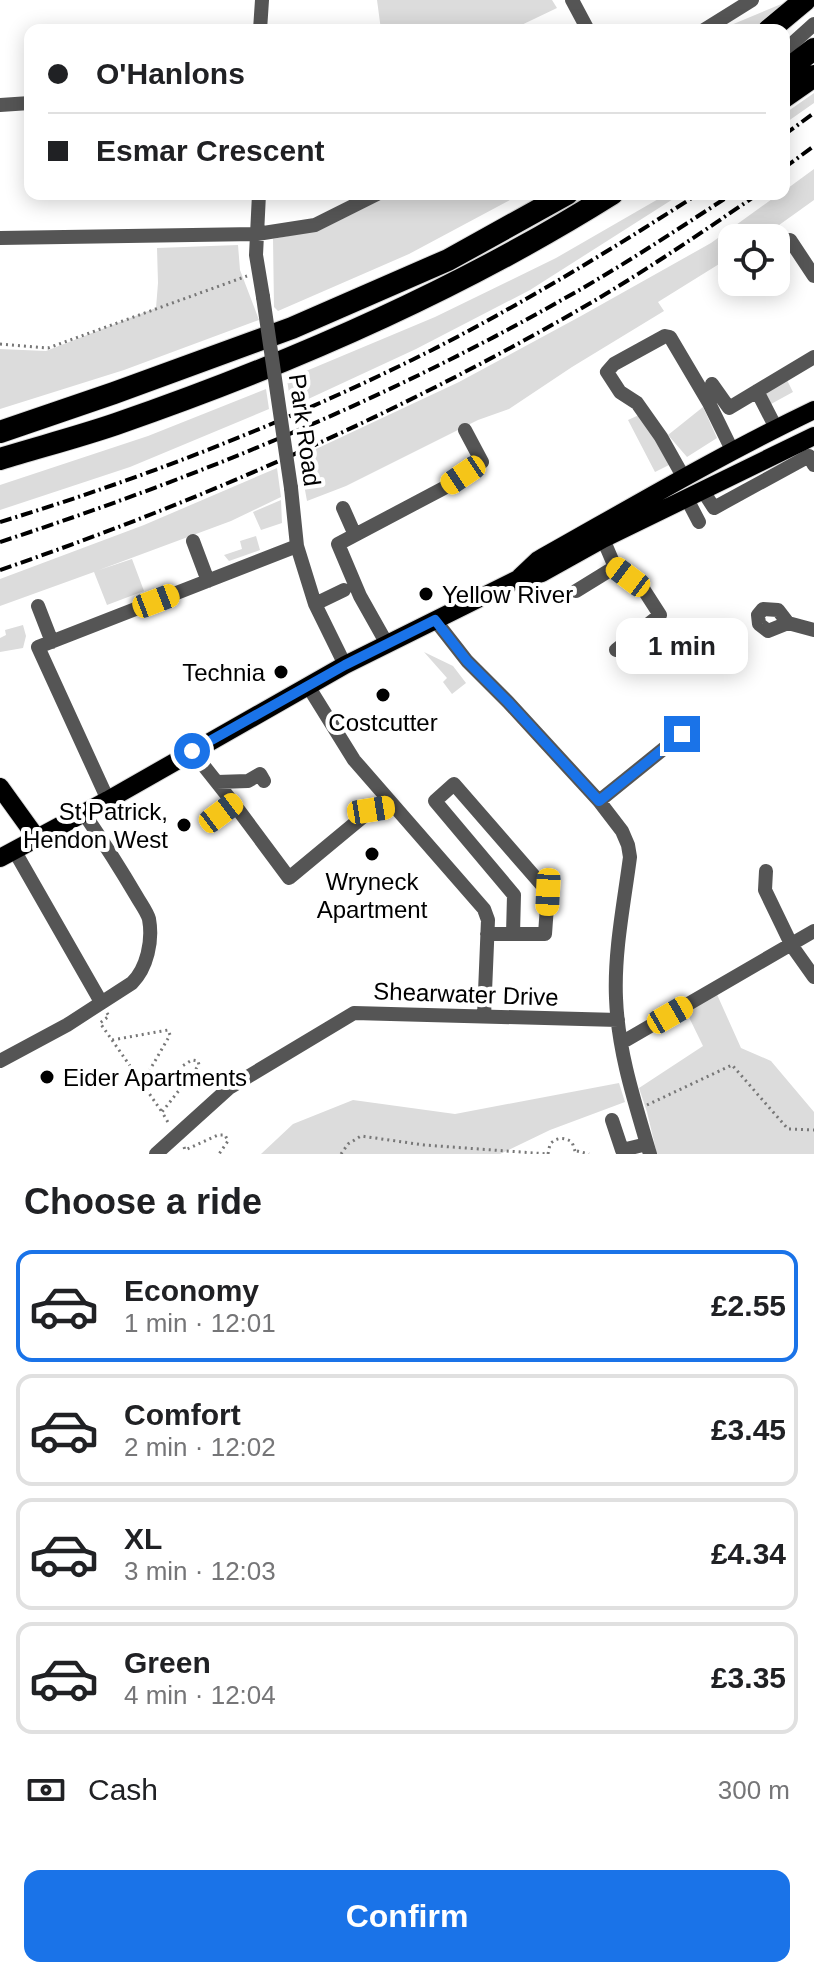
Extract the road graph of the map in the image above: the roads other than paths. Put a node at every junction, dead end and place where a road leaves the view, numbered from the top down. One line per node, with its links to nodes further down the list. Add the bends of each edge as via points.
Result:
1 (262, 0): 6 (street)
2 (572, 0): 7 (street)
3 (752, 0): 8 (street)
4 (805, 0): 9 (highway)
5 (814, 5): 11 (highway)
6 (260, 24)
7 (585, 24)
8 (714, 24)
9 (776, 24)
10 (814, 24): 12 (street)
11 (790, 27)
12 (790, 46)
13 (814, 49): 14 (highway)
14 (790, 67)
15 (814, 76): 16 (highway)
16 (790, 93)
17 (24, 103): 18 (street)
18 (0, 105)
19 (259, 200): 24 (street, Park Road)
20 (365, 200): 24 (street, via 315,225)
21 (535, 200): 28 (highway)
22 (556, 200): 28 (highway, via 448,260)
23 (603, 200): 38 (highway, via 460,279 284,360 115,424)
24 (257, 234): 25 (street); 47 (street, Park Road, bridge)
25 (0, 238)
26 (790, 240): 27 (street)
27 (814, 276)
28 (329, 311): 35 (highway)
29 (814, 357): 31 (street)
30 (712, 384): 31 (street, via 729,408)
31 (757, 391): 33 (street)
32 (814, 410): 33 (main road)
33 (776, 428): 37 (main road)
34 (465, 430): 44 (street, via 482,462)
35 (0, 432)
36 (814, 436): 41 (main road)
37 (733, 452): 40 (main road); 40 (street, via 709,403 665,336 607,372 620,392 637,403)
38 (0, 459)
39 (814, 465): 41 (street, via 809,456 714,508)
40 (684, 478): 49 (main road, via 538,560)
41 (695, 495): 43 (street); 45 (main road)
42 (343, 508): 44 (street)
43 (699, 522)
44 (355, 535): 59 (street, via 338,544)
45 (603, 539): 48 (street); 49 (main road, via 542,573)
46 (193, 541): 50 (street)
47 (297, 546): 50 (street); 53 (street, Park Road)
48 (615, 567): 52 (street); 60 (street, via 642,587 660,615)
49 (518, 579): 55 (main road)
50 (208, 581): 58 (street)
51 (344, 590): 53 (street)
52 (576, 591)
53 (315, 604): 61 (street, Park Road)
54 (38, 606): 58 (street)
55 (435, 620): 59 (main road); 71 (street)
56 (788, 623): 57 (street)
57 (814, 630)
58 (52, 642): 70 (street, via 38,647)
59 (387, 644): 61 (main road)
60 (616, 650)
61 (345, 665): 62 (main road)
62 (308, 686): 66 (main road); 73 (street, via 354,760)
63 (670, 720): 64 (street)
64 (682, 734): 65 (street); 71 (street)
65 (692, 747)
66 (192, 751): 68 (street); 70 (main road)
67 (264, 781): 68 (street, via 260,774 248,781)
68 (217, 782): 72 (street)
69 (0, 787): 76 (main road)
70 (108, 800): 74 (main road)
71 (599, 801): 86 (street, via 622,831 630,857 616,980)
72 (234, 804): 73 (street, via 289,878 371,810); 75 (street)
73 (393, 807): 80 (street, via 484,909)
74 (83, 812): 76 (main road); 84 (street, via 149,918 146,961 139,975)
75 (208, 823)
76 (36, 837): 77 (main road)
77 (7, 854): 84 (street)
78 (766, 871): 82 (street, via 765,890)
79 (814, 931): 82 (street)
80 (487, 934): 81 (street); 85 (street)
81 (513, 934): 81 (street, via 514,895 435,801 454,784 548,892 545,934)
82 (792, 946): 83 (street); 87 (street)
83 (814, 977)
84 (101, 1002): 88 (street)
85 (484, 1016): 86 (street, Shearwater Drive); 91 (street, Shearwater Drive, via 354,1013 229,1088)
86 (618, 1020): 87 (street)
87 (621, 1043): 90 (street)
88 (0, 1061)
89 (612, 1120): 90 (street, via 622,1150)
90 (649, 1149)
91 (156, 1154)

